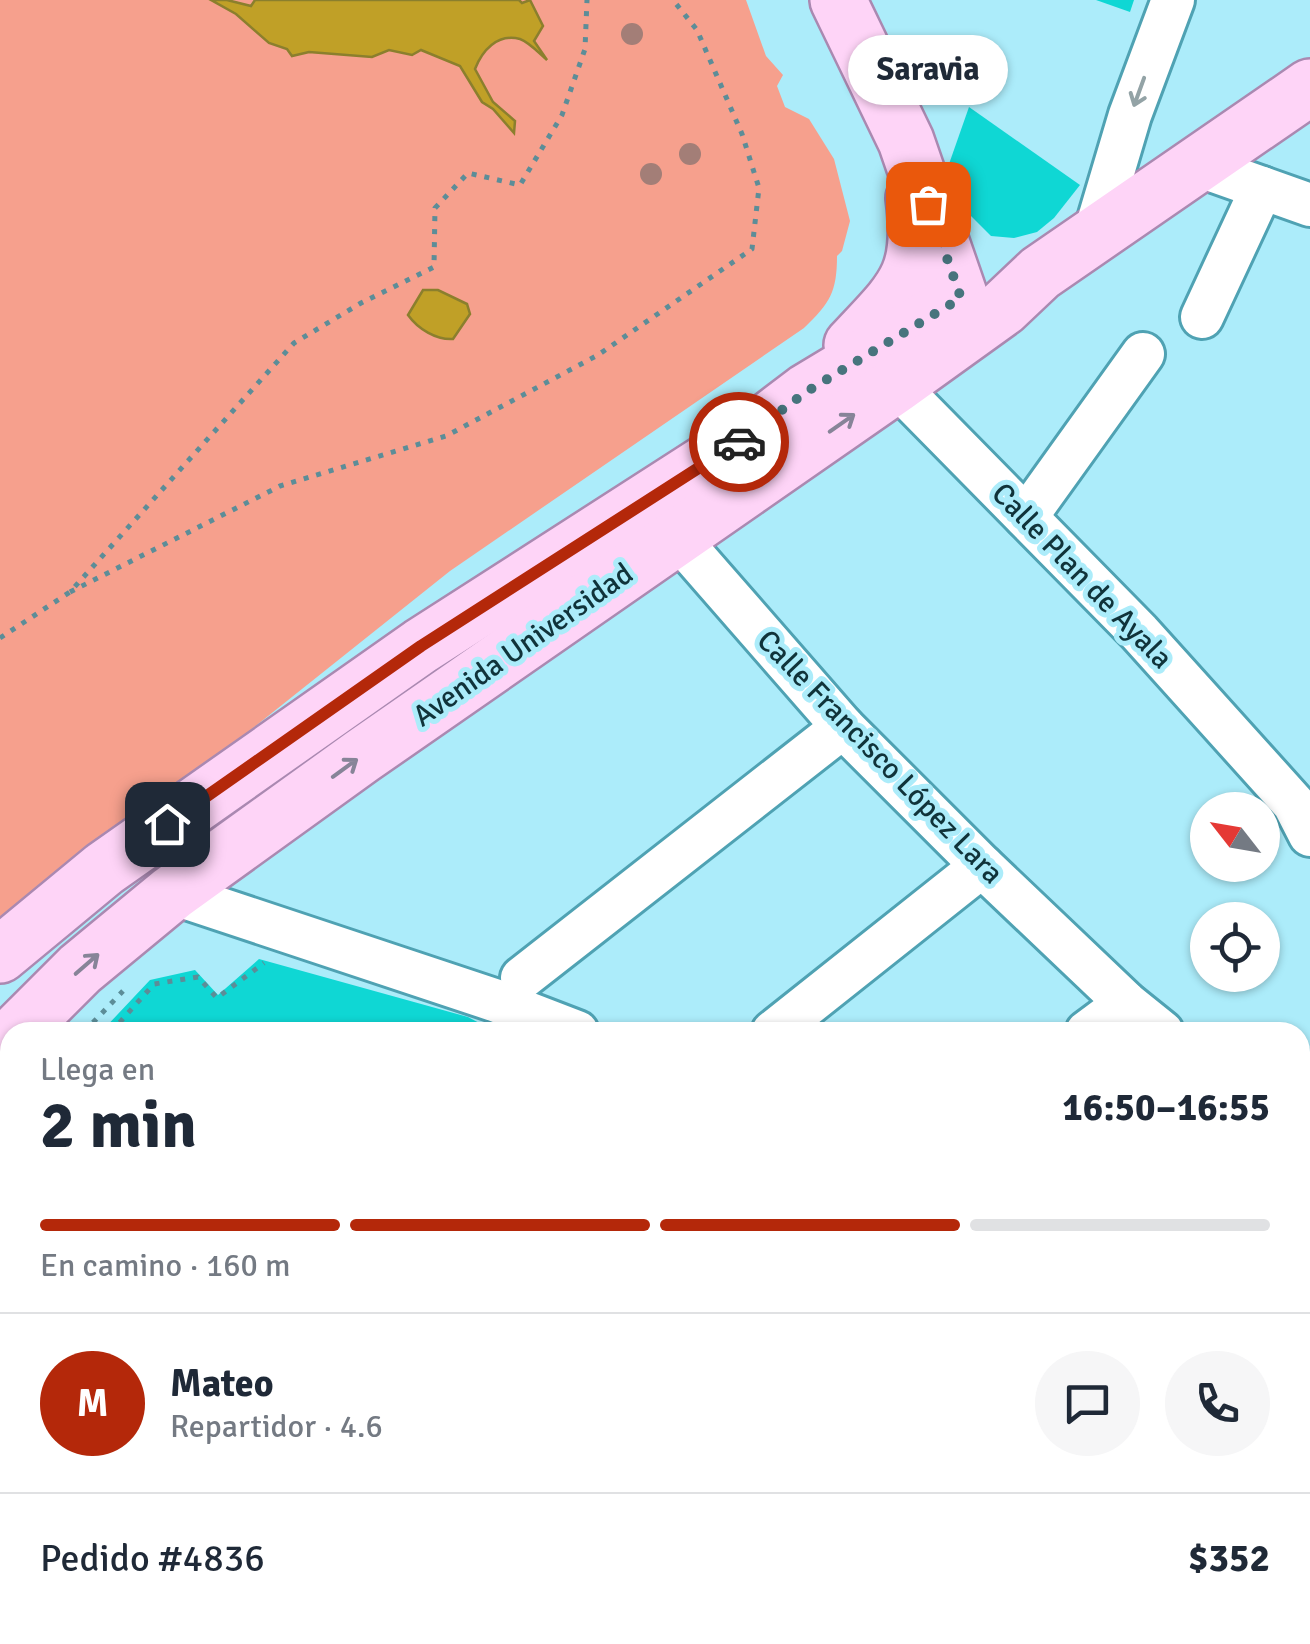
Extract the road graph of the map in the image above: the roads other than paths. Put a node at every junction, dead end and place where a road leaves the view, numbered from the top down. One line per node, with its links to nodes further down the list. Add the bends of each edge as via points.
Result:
1 (838, 0): 4 (main road)
2 (1172, 0): 8 (street, one-way to 8)
3 (1310, 87): 5 (main road, Avenida Universidad)
4 (906, 141): 9 (main road); 13 (main road, via 918,242 908,280)
5 (1198, 165): 6 (street); 8 (main road, Avenida Universidad)
6 (1262, 188): 7 (street); 10 (street)
7 (1310, 205)
8 (1094, 236): 9 (main road, Avenida Universidad, via 1040,272 993,281)
9 (966, 313): 12 (main road, Avenida Universidad); 13 (main road, Avenida Universidad)
10 (1202, 317)
11 (1143, 354): 14 (street)
12 (896, 386): 14 (street, Calle Plan de Ayala); 15 (main road, Avenida Universidad, one-way to 12)
13 (806, 392): 15 (main road, Avenida Universidad, via 751,434)
14 (1026, 517): 17 (street, Calle Plan de Ayala, via 1264,770)
15 (662, 520): 16 (street, Calle Francisco López Lara); 19 (main road, Avenida Universidad, one-way to 15); 20 (main road, Avenida Universidad, via 421,646 104,869)
16 (842, 727): 18 (street, Calle Francisco López Lara); 21 (street)
17 (1305, 802)
18 (982, 866): 22 (street, Calle Francisco López Lara); 25 (street)
19 (172, 894): 23 (main road, Avenida Universidad, one-way to 19); 24 (street)
20 (0, 956)
21 (522, 978)
22 (1126, 1003): 26 (street); 27 (street, Calle Francisco López Lara)
23 (27, 1022)
24 (549, 1022)
25 (786, 1022)
26 (1100, 1022)
27 (1150, 1022)

